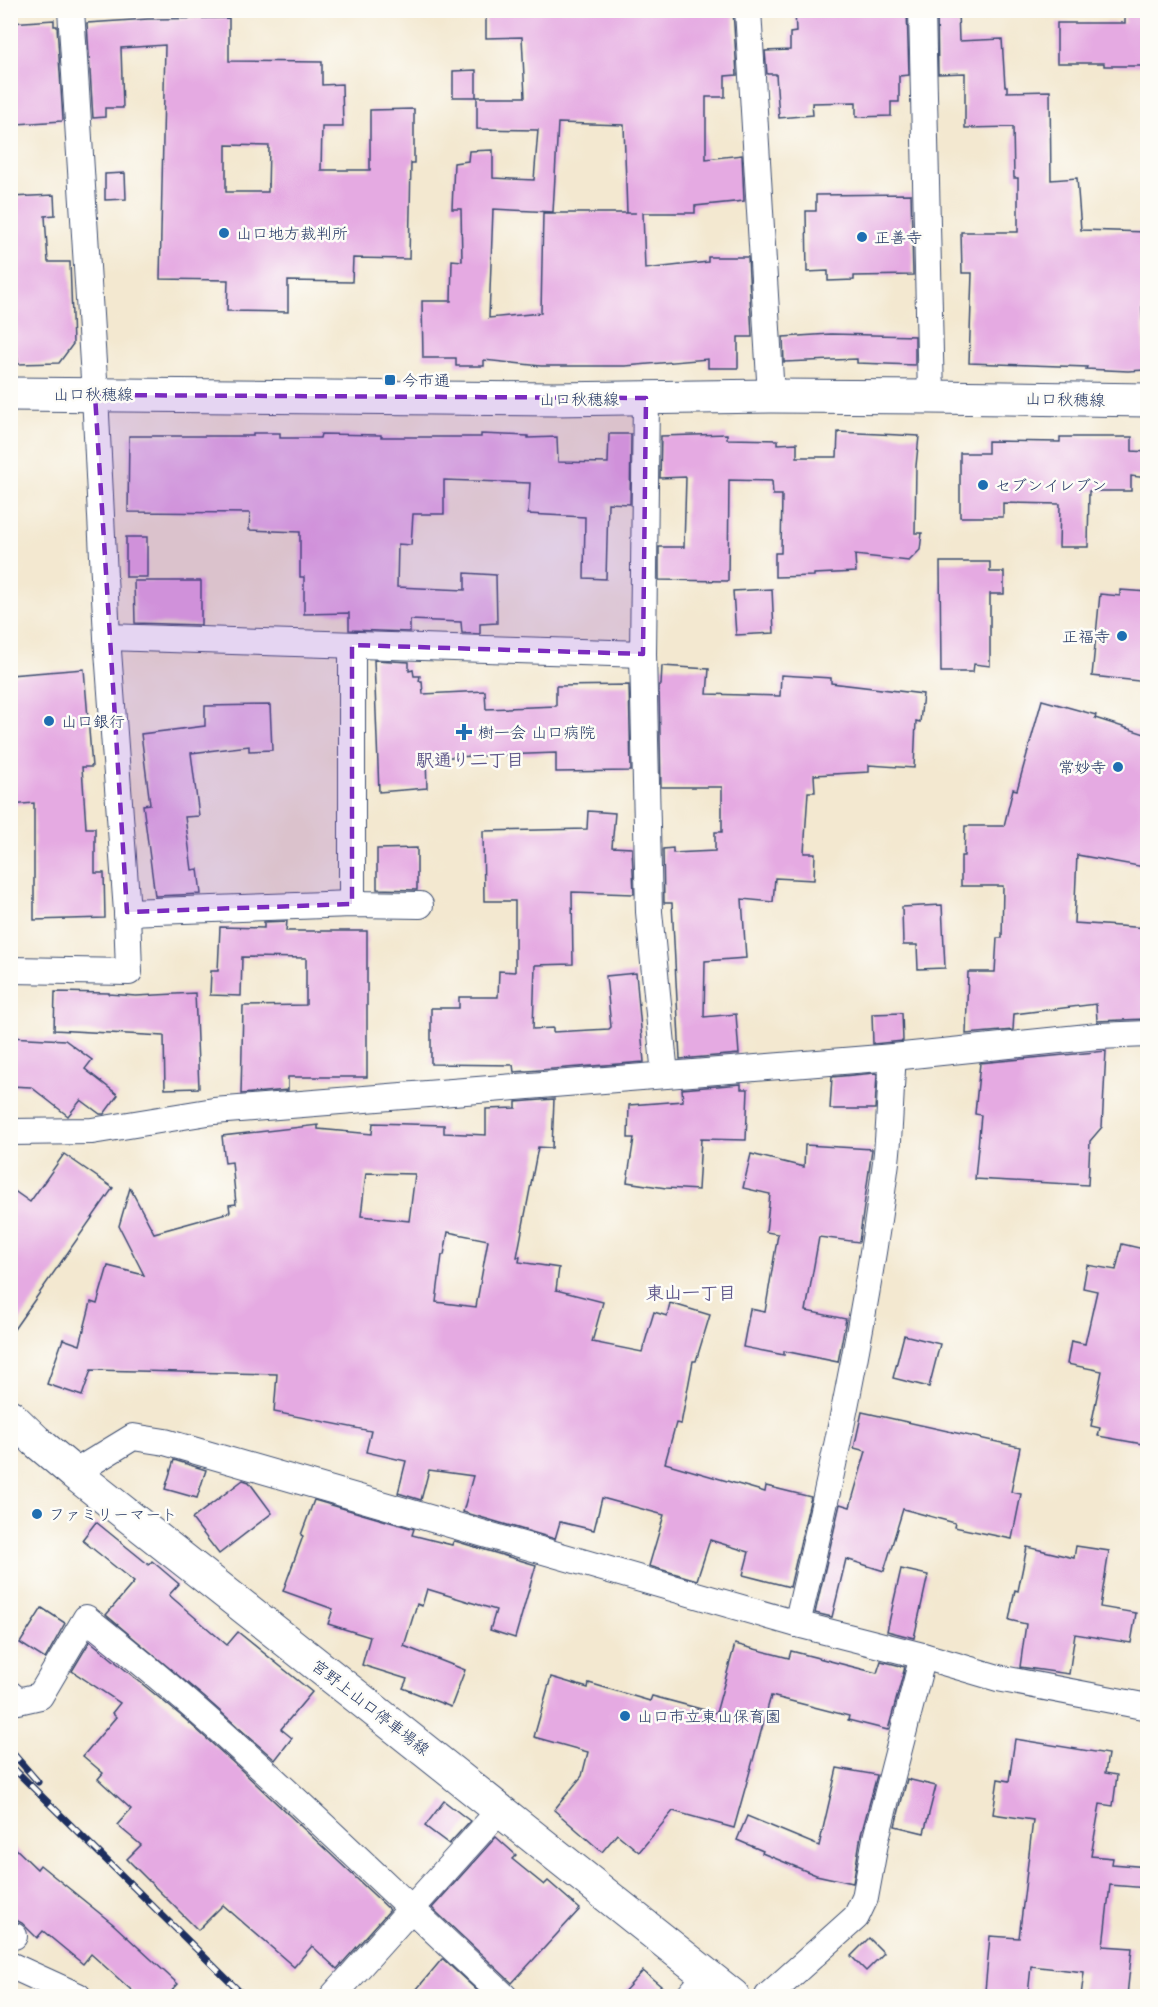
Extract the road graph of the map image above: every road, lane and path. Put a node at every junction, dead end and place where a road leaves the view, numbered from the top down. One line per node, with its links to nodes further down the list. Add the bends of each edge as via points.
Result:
1 (71, 10): 5 (street)
2 (748, 10): 6 (street)
3 (922, 10): 7 (street)
4 (10, 394): 5 (main road, 山口秋穂線)
5 (95, 395): 8 (main road, 山口秋穂線); 10 (street)
6 (771, 396): 7 (main road, 山口秋穂線); 8 (main road, 山口秋穂線)
7 (932, 397): 9 (main road, 山口秋穂線)
8 (646, 398): 12 (street)
9 (1148, 400)
10 (107, 638): 11 (street); 15 (street)
11 (352, 645): 12 (street); 13 (street)
12 (643, 654): 19 (street, via 649,912)
13 (352, 904): 14 (street); 15 (street)
14 (420, 905)
15 (127, 912): 16 (street, via 129,972)
16 (10, 970)
17 (1148, 1034): 18 (street)
18 (893, 1057): 19 (street); 23 (street, via 886,1160 860,1332)
19 (665, 1075): 20 (street, via 214,1111 92,1131)
20 (10, 1132)
21 (10, 1416): 22 (main road, 宮野上山口停車場線)
22 (74, 1473): 23 (street, via 134,1437 165,1442); 27 (main road, 宮野上山口停車場線)
23 (797, 1624): 24 (street)
24 (922, 1656): 26 (street, via 998,1678); 35 (street, via 876,1838 865,1898 856,1917)
25 (10, 1694): 28 (street, via 18,1701 40,1696 86,1618 150,1668)
26 (1148, 1707)
27 (500, 1810): 28 (street); 30 (main road, 宮野上山口停車場線)
28 (412, 1910): 32 (street); 33 (street)
29 (10, 1965): 31 (street)
30 (698, 1986): 34 (main road, 宮野上山口停車場線)
31 (78, 1996)
32 (333, 1996)
33 (504, 1996)
34 (733, 1996)
35 (768, 1996)

